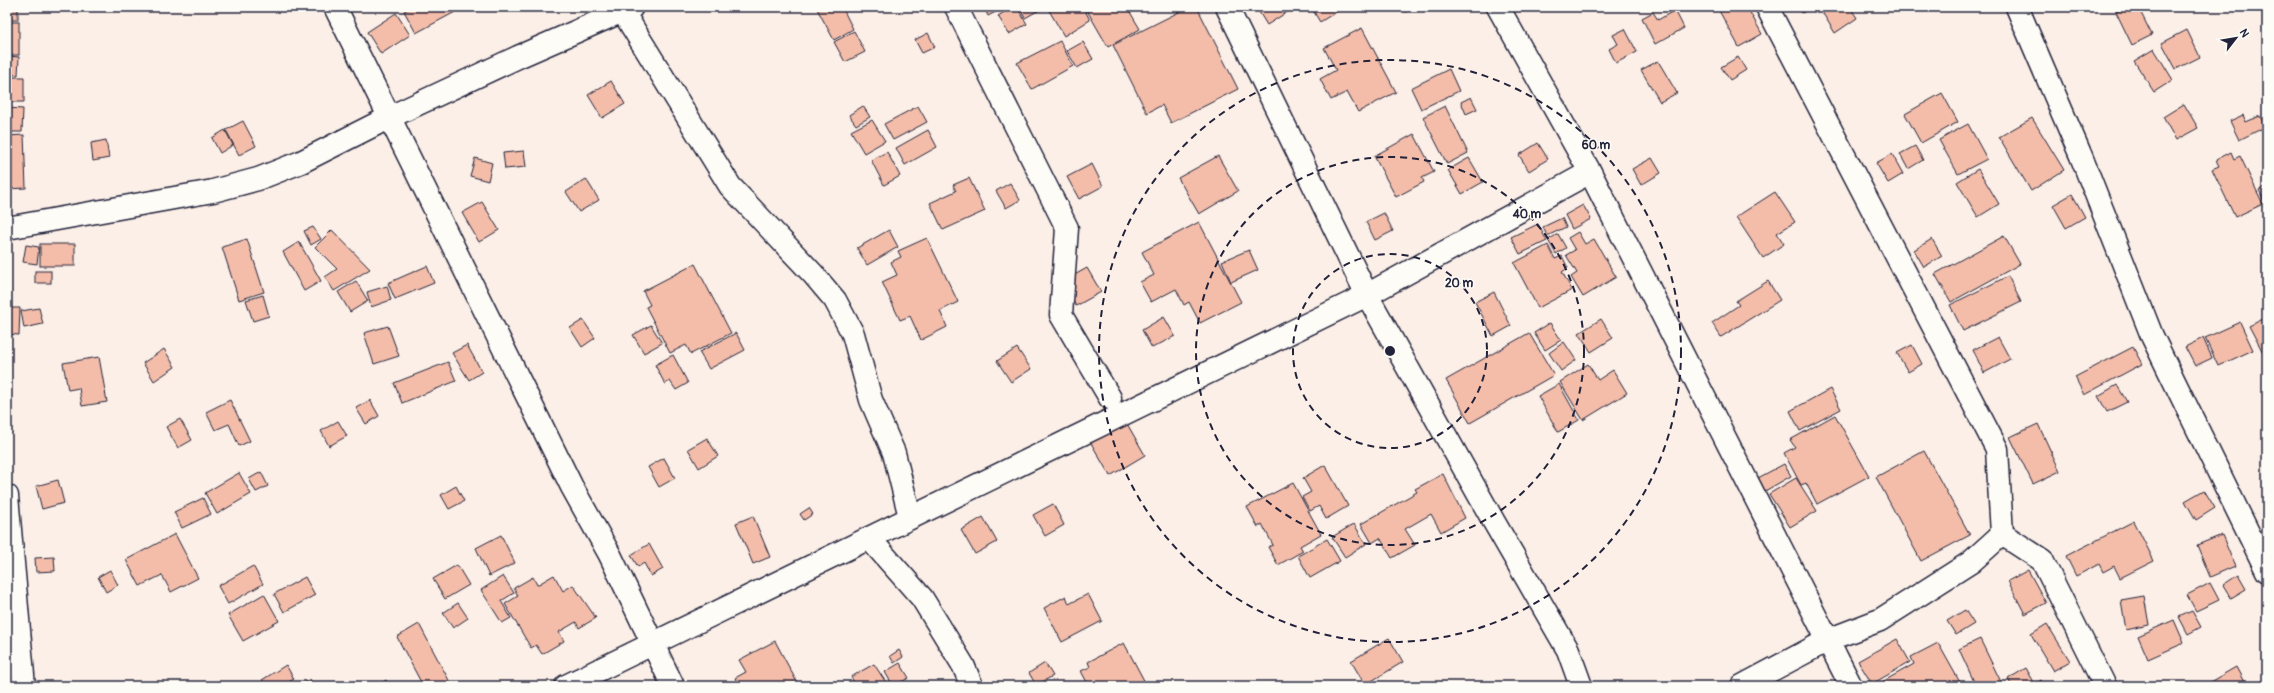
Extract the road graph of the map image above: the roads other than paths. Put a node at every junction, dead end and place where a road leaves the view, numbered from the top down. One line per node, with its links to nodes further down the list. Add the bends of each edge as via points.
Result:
1 (335, 7): 8 (street)
2 (956, 7): 12 (street, via 1067,228 1061,315)
3 (1227, 7): 11 (street)
4 (1498, 7): 9 (street)
5 (1767, 7): 15 (street, via 1997,449)
6 (2017, 7): 17 (street, via 2081,156 2152,336)
7 (625, 9): 8 (street); 14 (street, via 730,186 835,300 853,334 871,400 894,453)
8 (390, 117): 10 (street, via 301,162 258,179 213,191); 19 (street, via 572,487 610,555)
9 (1590, 172): 11 (street); 18 (street)
10 (7, 228)
11 (1367, 294): 14 (street); 24 (street, via 1490,516 1568,650)
12 (1110, 398)
13 (7, 496): 20 (street)
14 (910, 517): 16 (street)
15 (2002, 534): 18 (street, via 1971,562 1880,620); 27 (street, via 2042,560)
16 (869, 538): 19 (street); 23 (street, via 922,598 963,665)
17 (2267, 572)
18 (1828, 640): 25 (street); 26 (street)
19 (651, 642): 21 (street); 22 (street)
20 (24, 686)
21 (566, 686)
22 (673, 686)
23 (972, 686)
24 (1581, 686)
25 (1742, 686)
26 (1851, 686)
27 (2105, 686)

